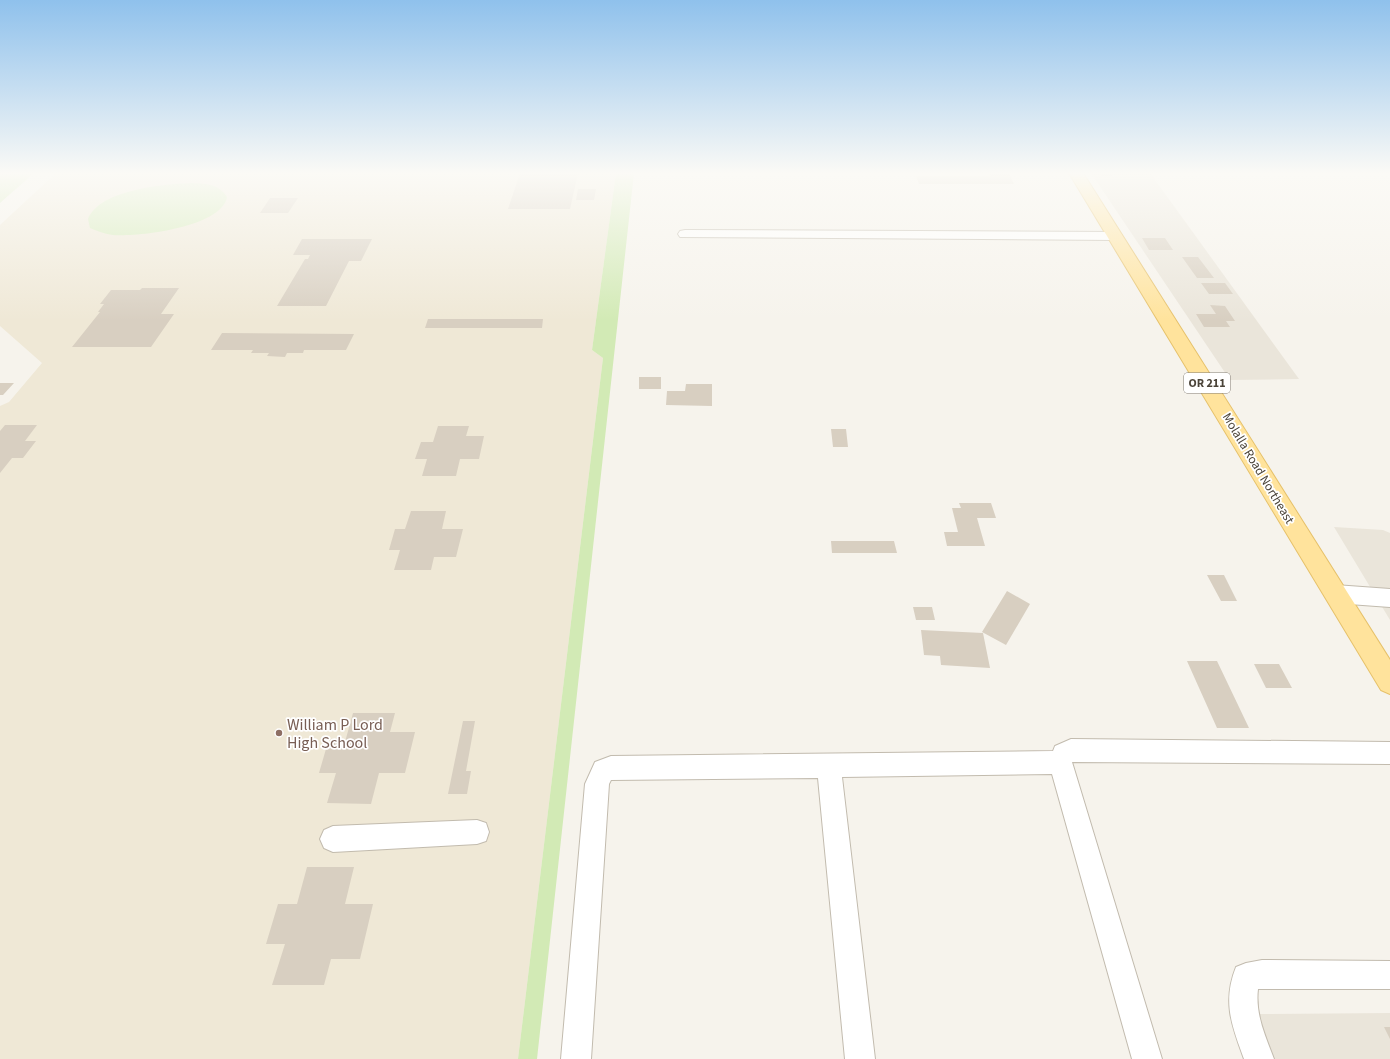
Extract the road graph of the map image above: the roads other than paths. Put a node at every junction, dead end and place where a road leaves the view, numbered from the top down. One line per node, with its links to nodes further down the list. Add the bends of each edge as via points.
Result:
1 (1107, 222): 3 (main road, Molalla Road Northeast / OR 211)
2 (685, 234): 3 (street)
3 (1115, 236): 4 (main road, Molalla Road Northeast / OR 211)
4 (1335, 594): 5 (street); 6 (main road, Molalla Road Northeast / OR 211)
5 (1390, 598)
6 (1390, 682)
7 (1390, 753): 8 (street, via 1072,750 1063,754)
8 (1060, 762): 9 (street); 15 (street)
9 (829, 766): 13 (street, via 603,770 597,784); 14 (street)
10 (477, 832): 11 (street)
11 (333, 839)
12 (1390, 976): 16 (street, via 1262,974 1246,977 1241,994 1242,1014)
13 (576, 1059)
14 (860, 1059)
15 (1147, 1059)
16 (1259, 1059)

